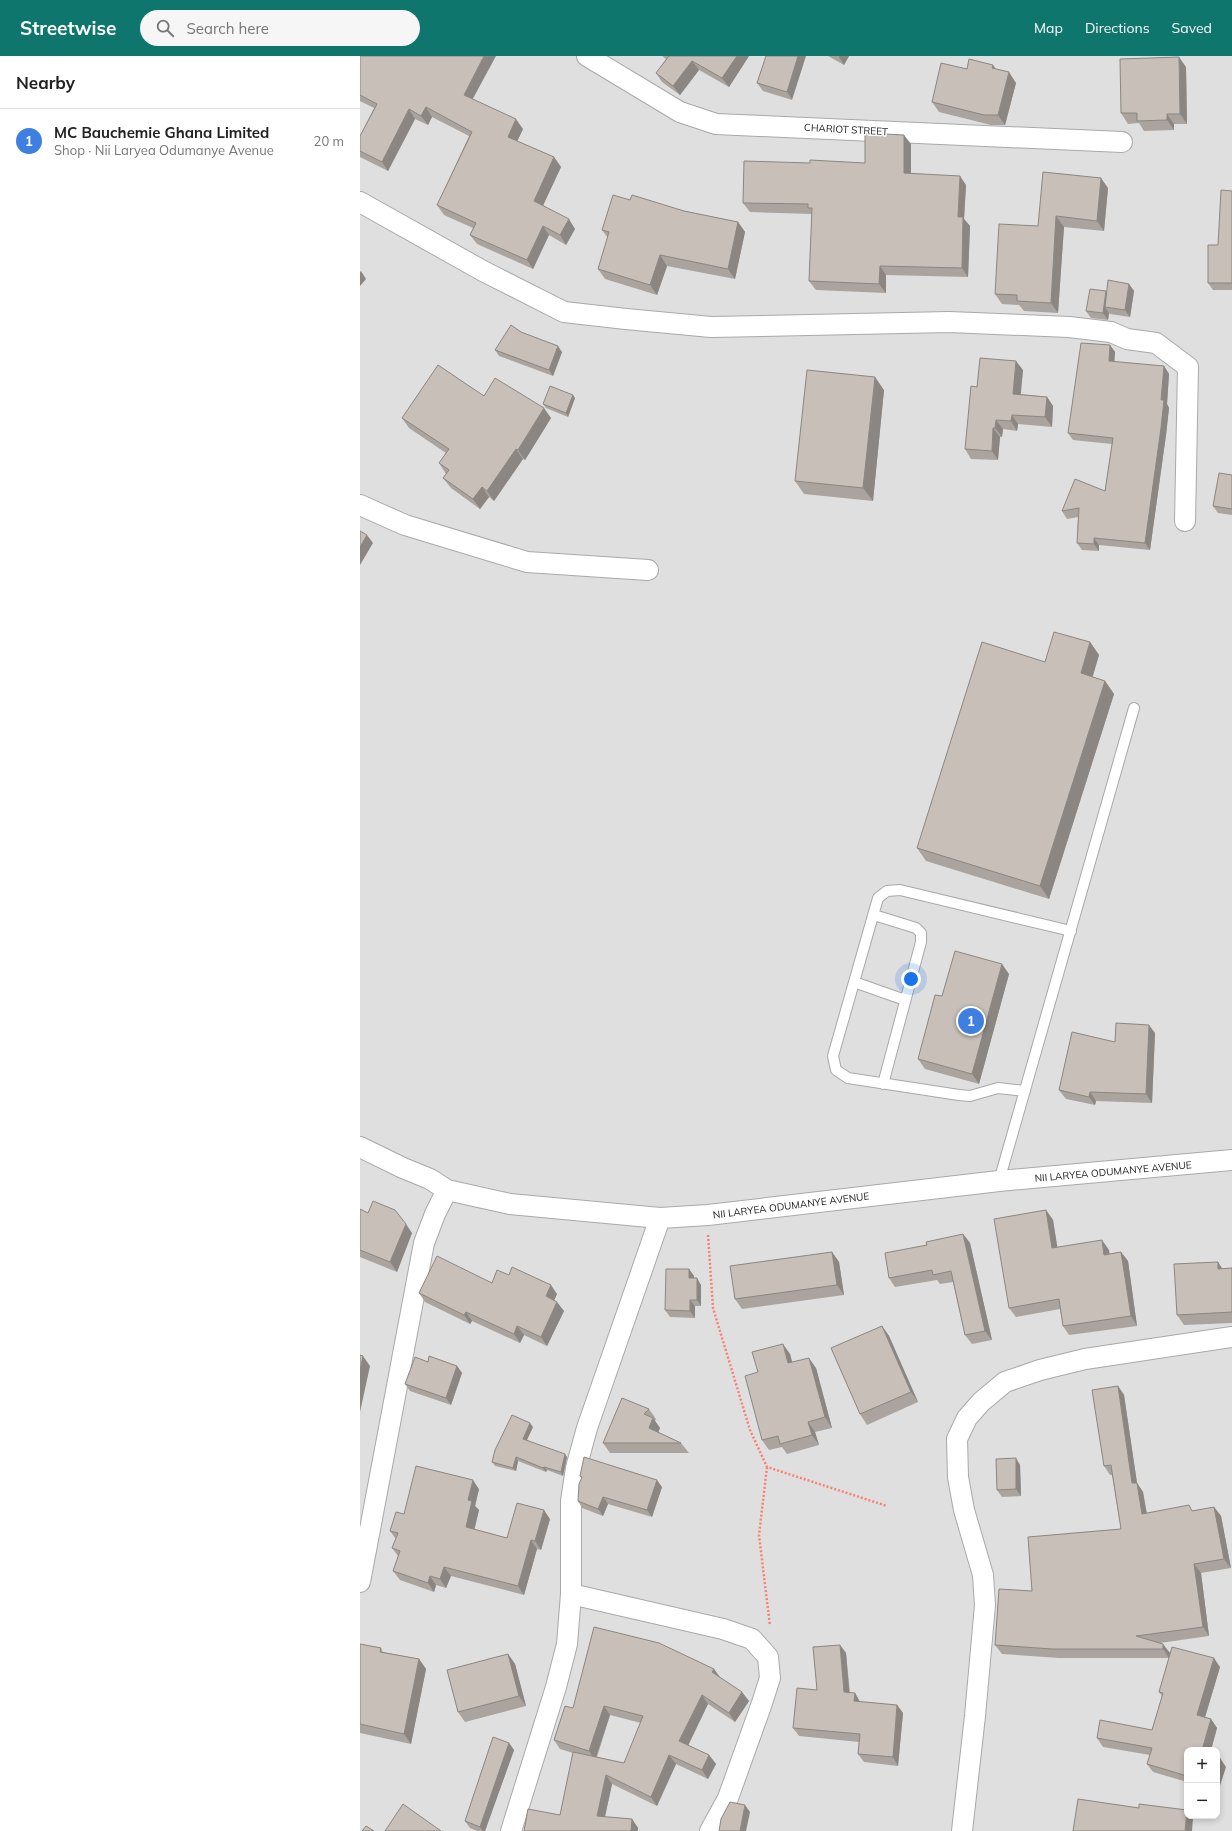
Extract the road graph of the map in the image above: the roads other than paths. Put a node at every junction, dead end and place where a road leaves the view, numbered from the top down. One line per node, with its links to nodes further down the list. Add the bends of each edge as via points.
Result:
1 (587, 56): 2 (street, CHARIOT STREET, via 680,112 716,124)
2 (1122, 142)
3 (360, 202): 5 (street, via 483,271 564,312 711,327 949,322 1062,326 1111,332 1127,339 1156,343 1188,367)
4 (360, 505): 6 (street, via 405,525 527,562)
5 (1185, 521)
6 (648, 570)
7 (1134, 708): 9 (lane)
8 (874, 915): 9 (lane, via 878,898 887,891 900,890); 10 (lane); 11 (lane, via 916,928 921,934)
9 (1071, 931): 13 (lane)
10 (854, 982): 11 (lane); 12 (lane, via 833,1056 836,1070 848,1078)
11 (905, 1000): 12 (lane)
12 (883, 1084): 13 (lane, via 970,1096 998,1088)
13 (1025, 1091): 16 (lane)
14 (360, 1147): 17 (street, NII LARYEA ODUMANYE AVENUE, via 430,1179)
15 (1231, 1163): 16 (street, NII LARYEA ODUMANYE AVENUE)
16 (999, 1181): 18 (street, NII LARYEA ODUMANYE AVENUE, via 708,1215)
17 (447, 1190): 18 (street, NII LARYEA ODUMANYE AVENUE, via 510,1204); 20 (street, via 424,1243)
18 (660, 1218): 21 (street, via 586,1428 576,1468 571,1501)
19 (1232, 1337): 24 (street, via 1085,1358 1040,1370 1005,1382 967,1418 957,1439 958,1477 964,1510 984,1575 985,1605)
20 (360, 1582)
21 (571, 1594): 22 (street, via 566,1652); 23 (street, via 722,1629 752,1639 768,1657 770,1678 761,1706 728,1798)
22 (511, 1831)
23 (710, 1831)
24 (962, 1831)

